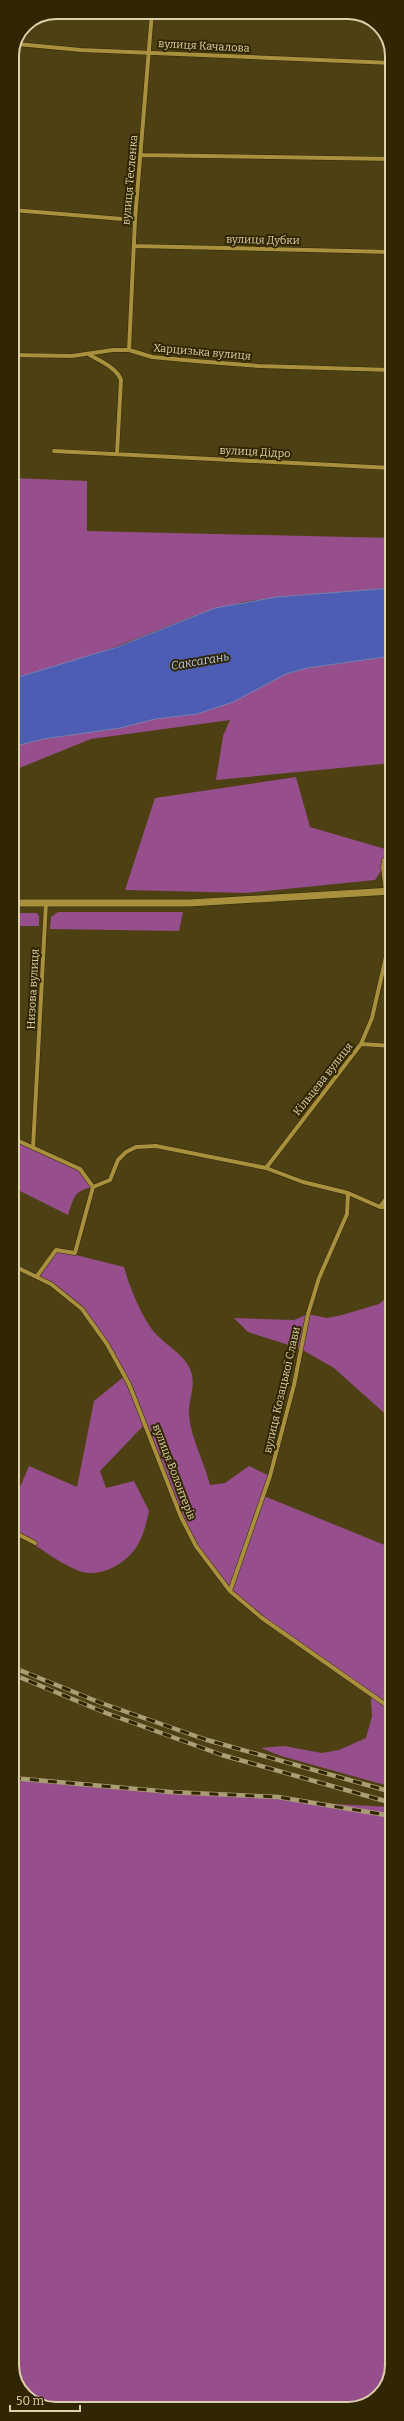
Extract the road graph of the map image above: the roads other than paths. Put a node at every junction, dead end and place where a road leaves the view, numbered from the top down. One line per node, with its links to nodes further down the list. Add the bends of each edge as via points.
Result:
1 (151, 19): 3 (street, вулиця Тесленка)
2 (21, 44): 3 (street, вулиця Качалова)
3 (149, 52): 4 (street, вулиця Качалова); 5 (street, вулиця Тесленка)
4 (385, 63)
5 (141, 155): 6 (street); 8 (street, вулиця Тесленка)
6 (385, 159)
7 (19, 211): 8 (street)
8 (135, 220): 9 (street, вулиця Тесленка)
9 (134, 246): 10 (street, вулиця Дубки); 11 (street, вулиця Тесленка)
10 (385, 252)
11 (129, 350): 13 (street, Харцизька вулиця, via 113,350); 14 (street, Харцизька вулиця, via 152,357 258,366)
12 (19, 355): 13 (street, Харцизька вулиця)
13 (90, 355): 16 (street, via 119,375)
14 (385, 370)
15 (54, 451): 16 (street, вулиця Дідро)
16 (117, 453): 17 (street, вулиця Дідро)
17 (385, 468)
18 (385, 859): 19 (street, Кільцева вулиця)
19 (385, 876)
20 (385, 891): 22 (street, via 188,903)
21 (19, 903): 22 (street)
22 (46, 903): 27 (street, Низова вулиця)
23 (385, 961): 24 (street, Кільцева вулиця, via 372,1018)
24 (361, 1044): 25 (street); 28 (street, Кільцева вулиця)
25 (385, 1046)
26 (19, 1141): 27 (street)
27 (33, 1148): 29 (street, via 80,1169)
28 (266, 1168): 29 (street, via 146,1145 126,1152 118,1160 110,1180); 30 (street, via 304,1182)
29 (93, 1187): 35 (street, via 76,1253 56,1250)
30 (348, 1193): 32 (street); 38 (street, вулиця Козацької Слави, via 347,1214 319,1278 308,1314 294,1385 270,1476)
31 (385, 1201): 32 (street)
32 (380, 1207): 33 (street)
33 (385, 1207)
34 (19, 1268): 35 (street, вулиця Волонтерів)
35 (37, 1276): 38 (street, вулиця Волонтерів, via 82,1308 122,1369 146,1423 181,1517 196,1546)
36 (19, 1535): 37 (street)
37 (35, 1543)
38 (230, 1591): 39 (street, вулиця Волонтерів, via 262,1618)
39 (385, 1704)

